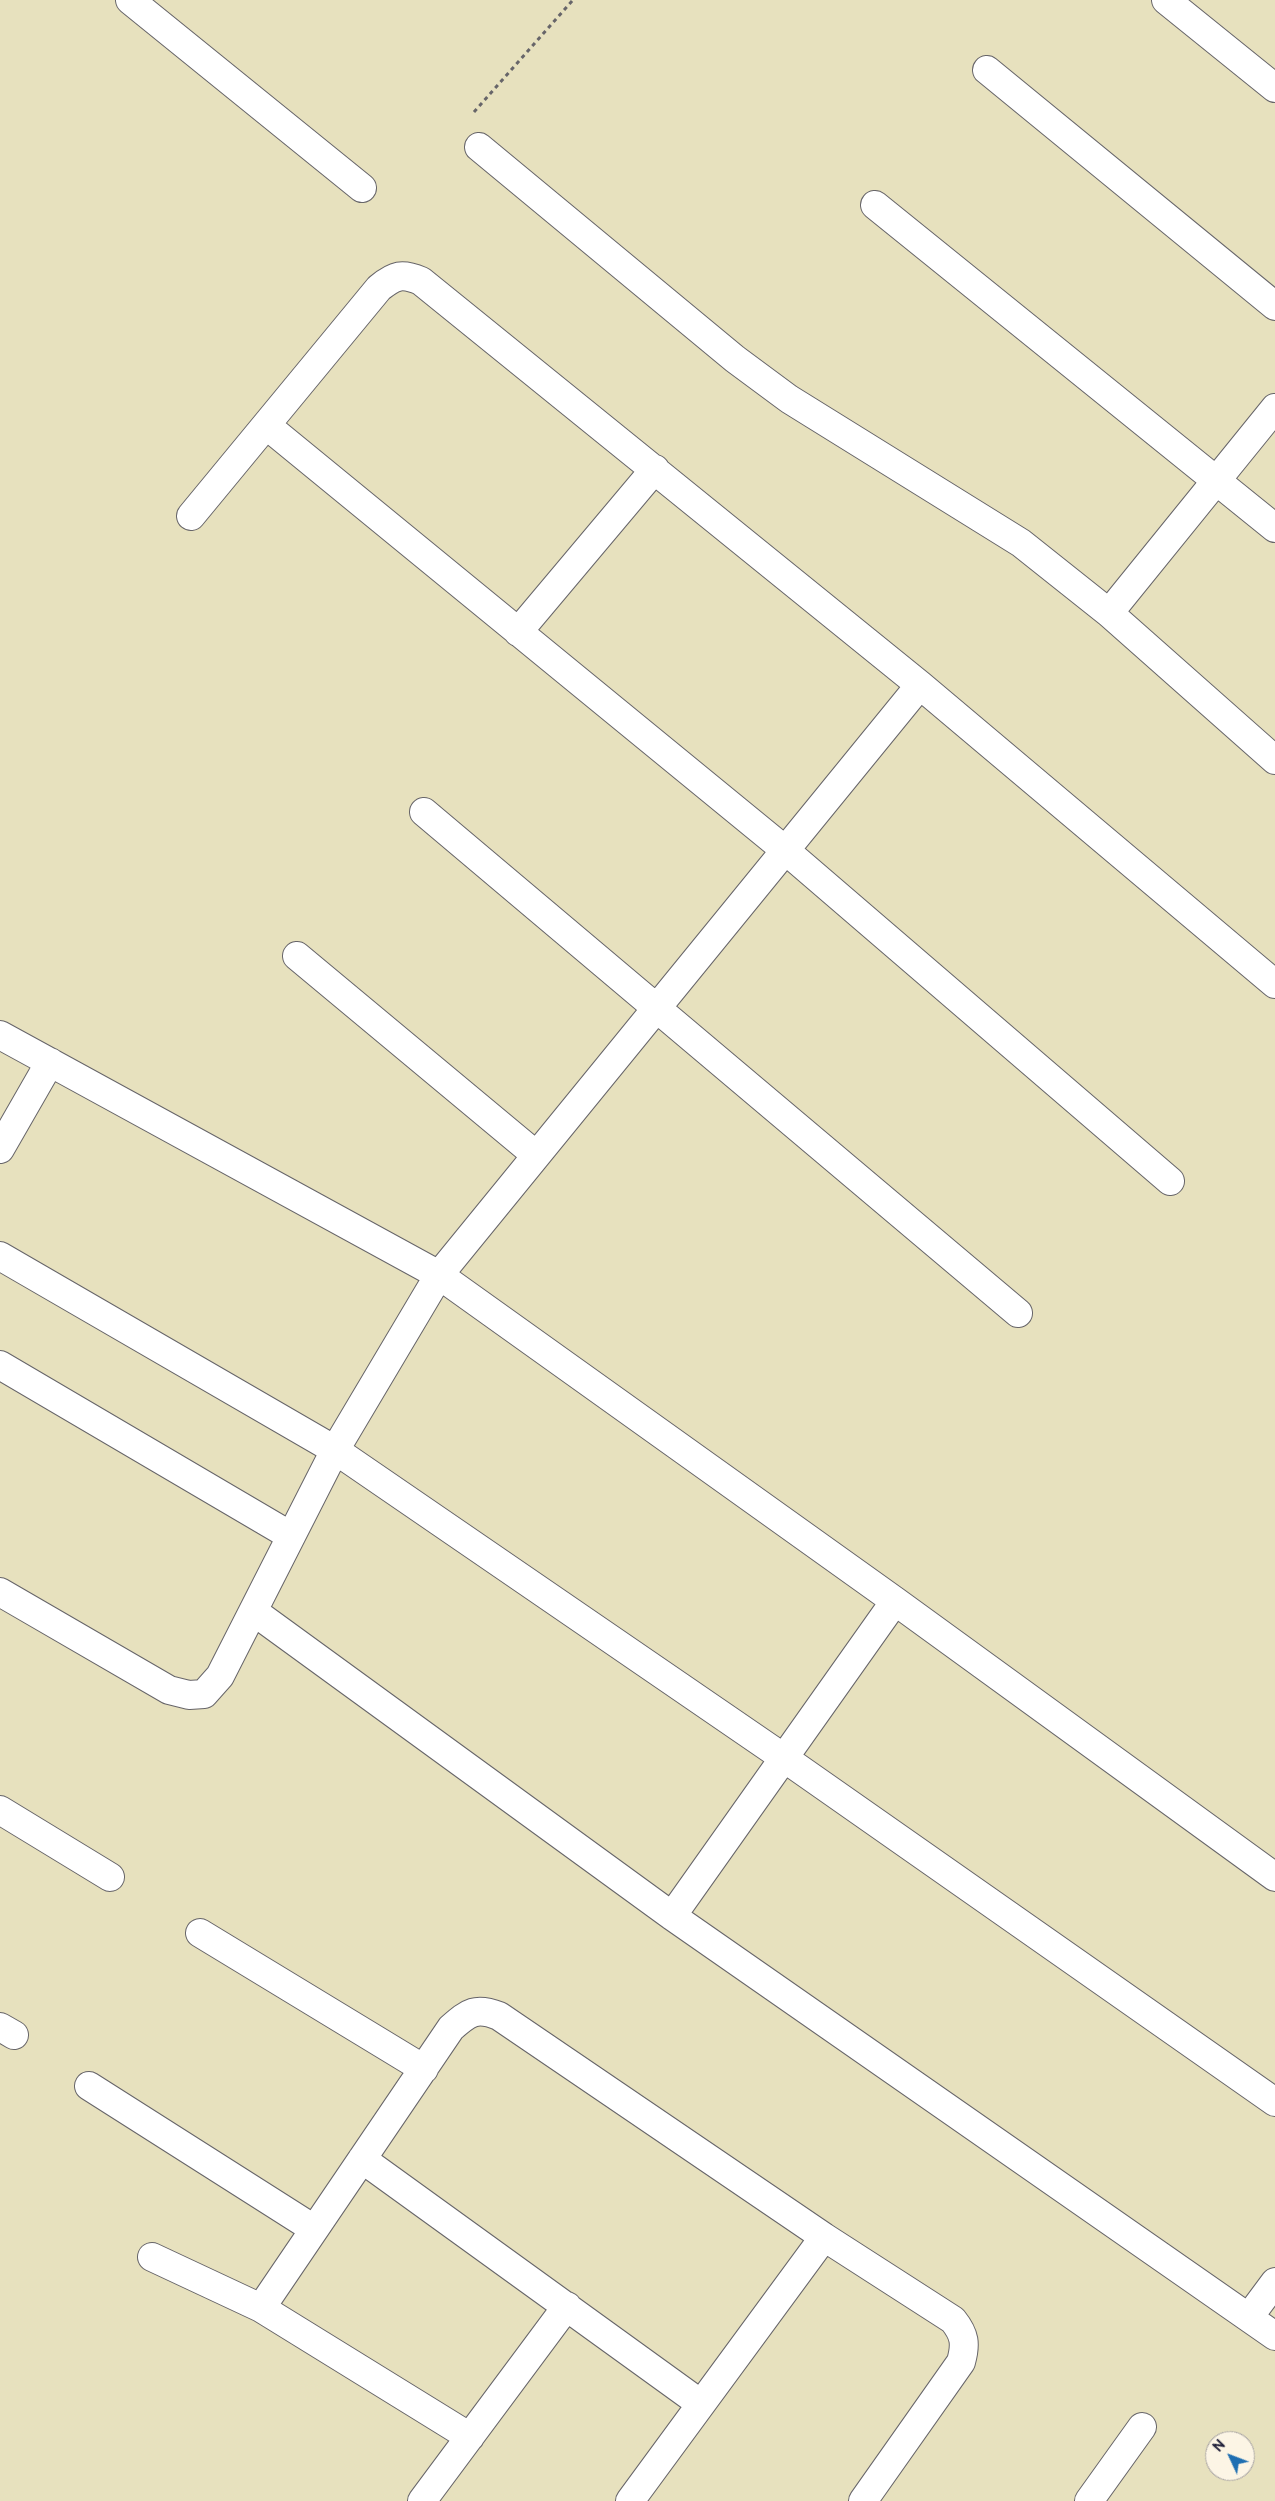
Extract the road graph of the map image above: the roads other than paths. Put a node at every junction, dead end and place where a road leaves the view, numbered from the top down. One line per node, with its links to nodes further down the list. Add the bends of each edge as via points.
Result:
1 (130, 0): 6 (street)
2 (1166, 0): 4 (street)
3 (987, 70): 8 (street)
4 (1275, 88)
5 (479, 147): 15 (street, via 735,359 789,399 1021,543)
6 (362, 188)
7 (875, 205): 12 (street)
8 (1275, 306)
9 (1275, 408): 12 (street)
10 (266, 425): 11 (street, via 379,288 390,279 406,275 421,281); 13 (street); 16 (street)
11 (655, 469): 16 (street); 17 (street)
12 (1216, 481): 14 (street); 15 (street)
13 (191, 516)
14 (1275, 528)
15 (1109, 613): 18 (street)
16 (518, 632): 20 (street)
17 (920, 684): 20 (street); 22 (street)
18 (1275, 760)
19 (424, 812): 23 (street)
20 (785, 850): 23 (street); 28 (street)
21 (297, 956): 27 (street)
22 (1275, 984)
23 (658, 1007): 27 (street); 31 (street)
24 (0, 1034): 25 (street)
25 (50, 1062): 26 (street); 30 (street)
26 (0, 1149)
27 (536, 1155): 30 (street)
28 (1170, 1181)
29 (0, 1256): 33 (street)
30 (439, 1275): 33 (street); 36 (street)
31 (1018, 1313)
32 (0, 1366): 34 (street)
33 (335, 1450): 34 (street); 38 (street)
34 (291, 1536): 37 (street)
35 (0, 1592): 37 (street, via 169,1690 189,1695 204,1694 220,1676)
36 (895, 1601): 38 (street); 41 (street)
37 (253, 1611): 42 (street)
38 (784, 1758): 42 (street); 46 (street)
39 (0, 1810): 40 (street)
40 (110, 1877)
41 (1275, 1878)
42 (672, 1916): 54 (street)
43 (200, 1933): 44 (street)
44 (424, 2069): 47 (street); 49 (street, via 451,2028 467,2013 484,2010 499,2016)
45 (89, 2086): 48 (street)
46 (1275, 2102)
47 (362, 2159): 48 (street); 52 (street)
48 (314, 2229): 53 (street)
49 (824, 2237): 56 (street); 61 (street, via 953,2320 962,2330 966,2344 961,2362)
50 (152, 2257): 53 (street)
51 (1275, 2282): 54 (street)
52 (567, 2306): 56 (street); 58 (street)
53 (261, 2308): 58 (street)
54 (1249, 2317): 55 (street)
55 (1275, 2336)
56 (701, 2404): 60 (street)
57 (1142, 2427): 62 (street)
58 (470, 2437): 59 (street)
59 (422, 2501)
60 (630, 2501)
61 (863, 2501)
62 (1089, 2501)

